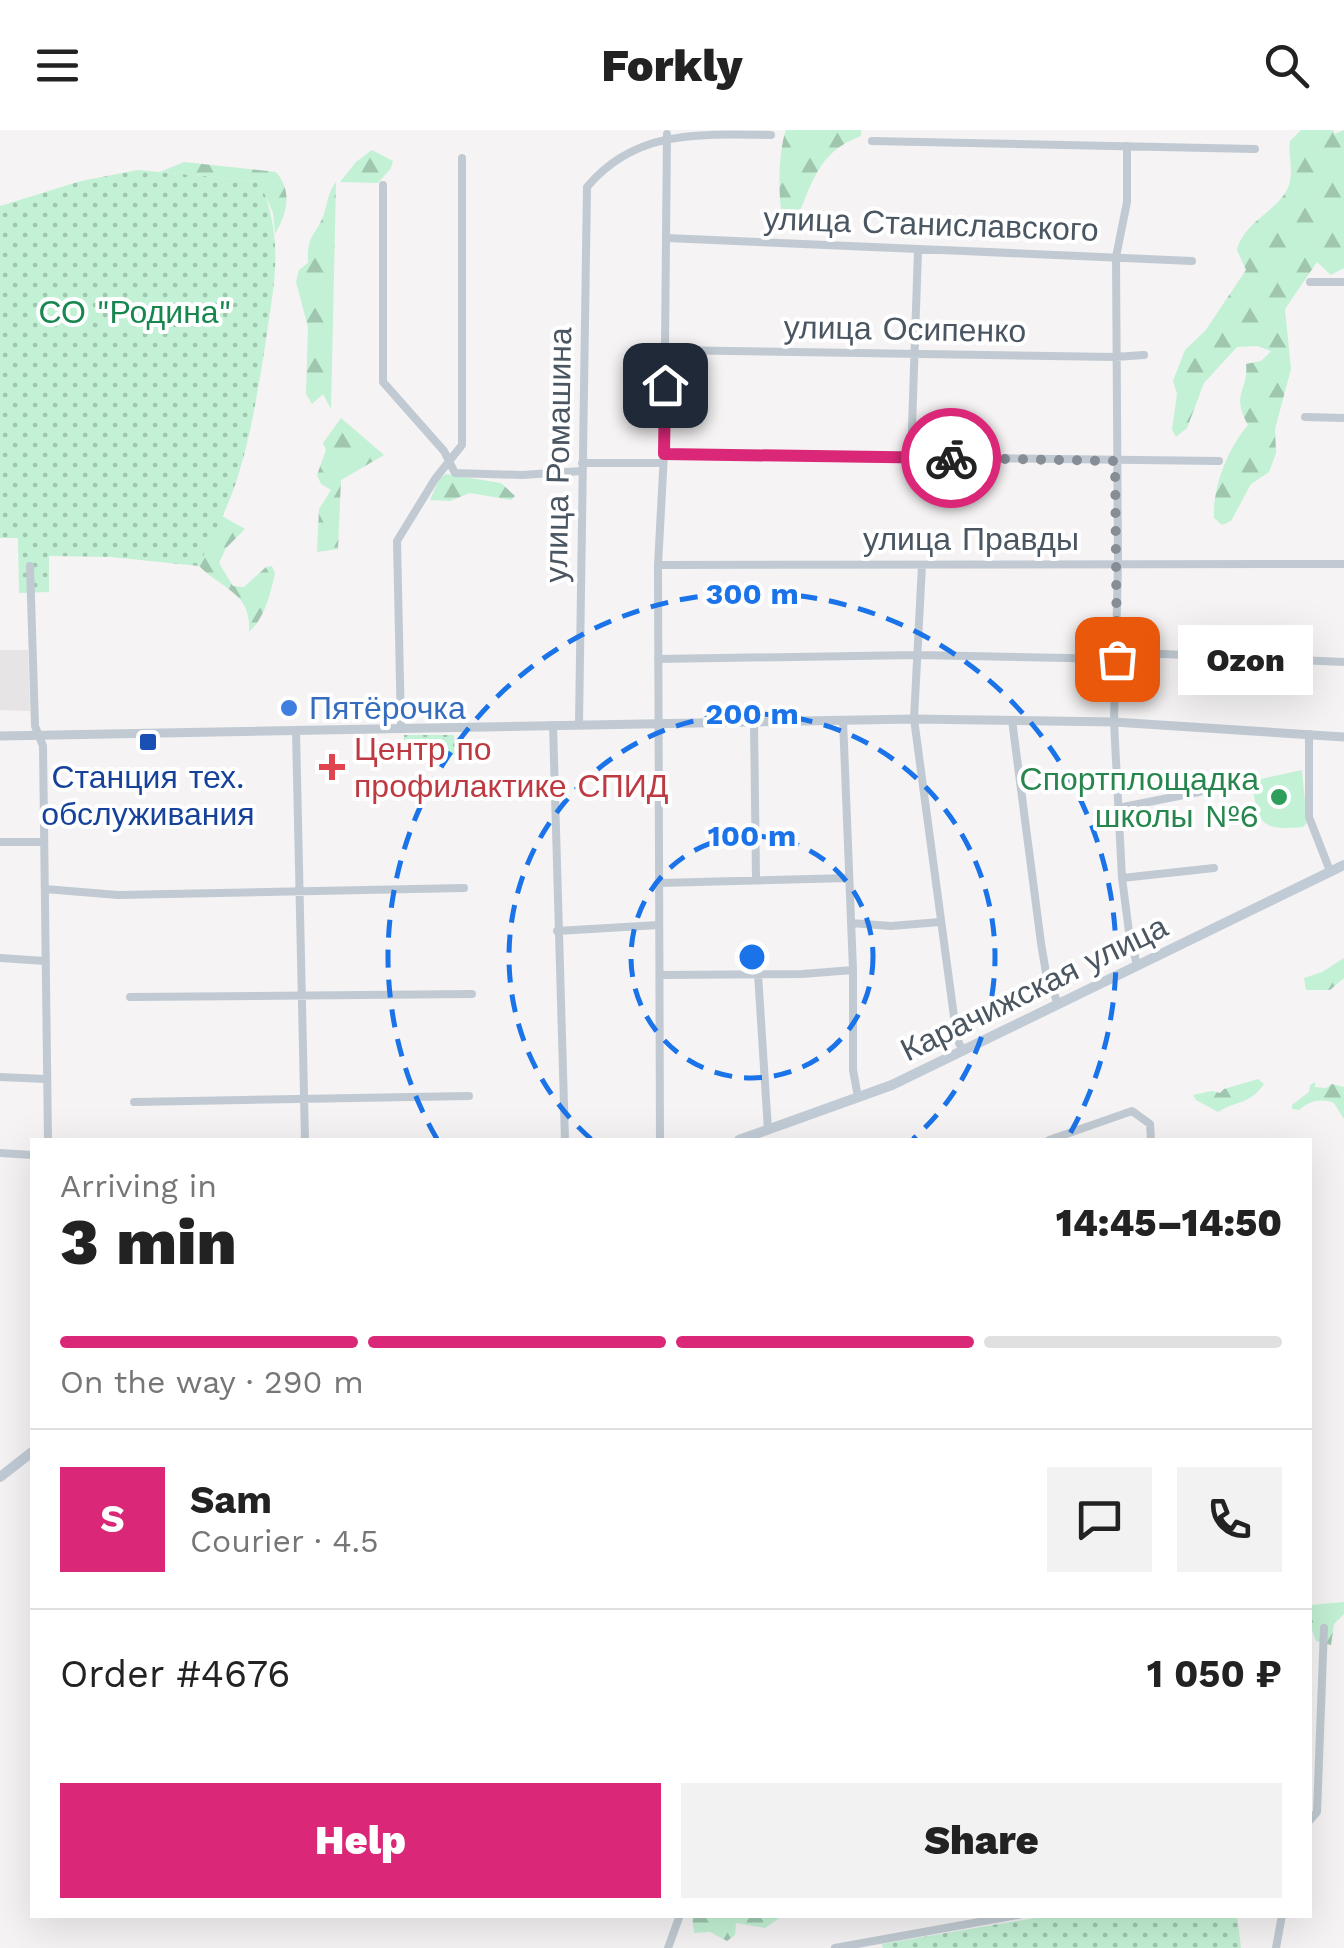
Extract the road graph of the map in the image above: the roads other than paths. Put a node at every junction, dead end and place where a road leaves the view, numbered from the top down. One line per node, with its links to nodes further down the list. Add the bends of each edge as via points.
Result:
1 (1040, 130): 5 (street)
2 (667, 134): 3 (street); 10 (street); 27 (street, улица Ромашина, via 633,142 587,187)
3 (771, 135)
4 (872, 140): 5 (street)
5 (1039, 144): 6 (street)
6 (1128, 146): 7 (street); 12 (street, via 1127,202)
7 (1256, 149)
8 (462, 158): 26 (street, via 462,445)
9 (382, 184): 26 (street, via 383,382)
10 (667, 238): 11 (street, улица Станиславского); 16 (street)
11 (918, 250): 12 (street, улица Станиславского); 17 (street)
12 (1116, 257): 13 (street, улица Станиславского); 19 (street)
13 (1192, 261)
14 (1310, 282): 15 (street)
15 (1344, 282)
16 (665, 350): 17 (street, улица Осипенко); 23 (street)
17 (914, 354): 19 (street, улица Осипенко); 22 (street)
18 (1144, 355): 19 (street, улица Осипенко)
19 (1115, 357): 25 (street)
20 (1305, 417): 21 (street)
21 (1344, 418)
22 (911, 457): 23 (street); 25 (street)
23 (664, 459): 27 (street); 30 (street)
24 (1219, 460): 25 (street)
25 (1115, 461): 28 (street)
26 (448, 463): 27 (street, via 467,476); 45 (street, via 397,541)
27 (582, 467): 43 (street, улица Ромашина)
28 (1118, 564): 29 (street, улица Правды); 31 (street, улица Правды); 34 (street)
29 (1344, 564)
30 (658, 565): 31 (street, улица Правды); 35 (street)
31 (922, 565): 33 (street)
32 (30, 566): 48 (street)
33 (918, 655): 34 (street); 35 (street); 37 (street)
34 (1117, 655): 36 (street); 41 (street)
35 (658, 659): 42 (street)
36 (1344, 662)
37 (914, 719): 38 (street); 39 (street); 65 (street)
38 (843, 720): 40 (street); 59 (street)
39 (1012, 720): 41 (street); 78 (street, via 1041,942)
40 (754, 722): 42 (street); 58 (street)
41 (1114, 722): 47 (street); 52 (street)
42 (658, 723): 43 (street); 61 (street)
43 (579, 724): 44 (street)
44 (553, 725): 45 (street); 68 (street)
45 (401, 729): 46 (street)
46 (296, 731): 48 (street); 64 (street)
47 (1308, 734): 50 (street); 57 (street, via 1309,817)
48 (39, 735): 49 (street); 54 (street)
49 (0, 736)
50 (1344, 737)
51 (1198, 792): 52 (street)
52 (1118, 808): 60 (street)
53 (0, 842): 54 (street)
54 (44, 842): 63 (street)
55 (1344, 865): 57 (main road, Карачижская улица)
56 (1214, 868): 60 (street)
57 (1330, 872): 71 (main road, Карачижская улица)
58 (756, 878): 59 (street); 61 (street)
59 (848, 878): 66 (street)
60 (1122, 878): 71 (street)
61 (659, 883): 67 (street)
62 (464, 888): 64 (street)
63 (45, 890): 64 (street); 70 (street)
64 (301, 890): 76 (street)
65 (940, 922): 66 (street); 79 (street)
66 (851, 923): 72 (street)
67 (658, 924): 68 (street); 74 (street)
68 (557, 931): 89 (street)
69 (0, 958): 70 (street)
70 (45, 961): 81 (street)
71 (1137, 965): 78 (main road, Карачижская улица)
72 (853, 970): 73 (street); 83 (street)
73 (758, 974): 74 (street); 86 (street)
74 (660, 975): 90 (street)
75 (472, 994): 76 (street)
76 (303, 996): 77 (street); 84 (street)
77 (130, 997)
78 (1058, 1004): 79 (main road, Карачижская улица)
79 (963, 1051): 83 (main road, Карачижская улица)
80 (0, 1077): 81 (street)
81 (46, 1079): 87 (street)
82 (469, 1096): 84 (street)
83 (858, 1097): 86 (main road, Карачижская улица)
84 (304, 1098): 85 (street); 88 (street)
85 (134, 1102)
86 (772, 1133)
87 (48, 1138)
88 (305, 1138)
89 (564, 1138)
90 (660, 1138)
91 (1055, 1138): 92 (street, via 1132,1111 1150,1124)
92 (1152, 1138)
93 (0, 1153): 94 (street)
94 (30, 1155)
95 (30, 1454): 96 (main road)
96 (0, 1477)
97 (1324, 1628): 98 (street)
98 (1312, 1818)
99 (679, 1918): 102 (street)
100 (1001, 1918): 103 (street)
101 (1281, 1918): 104 (street)
102 (668, 1948)
103 (835, 1948)
104 (1276, 1948)

